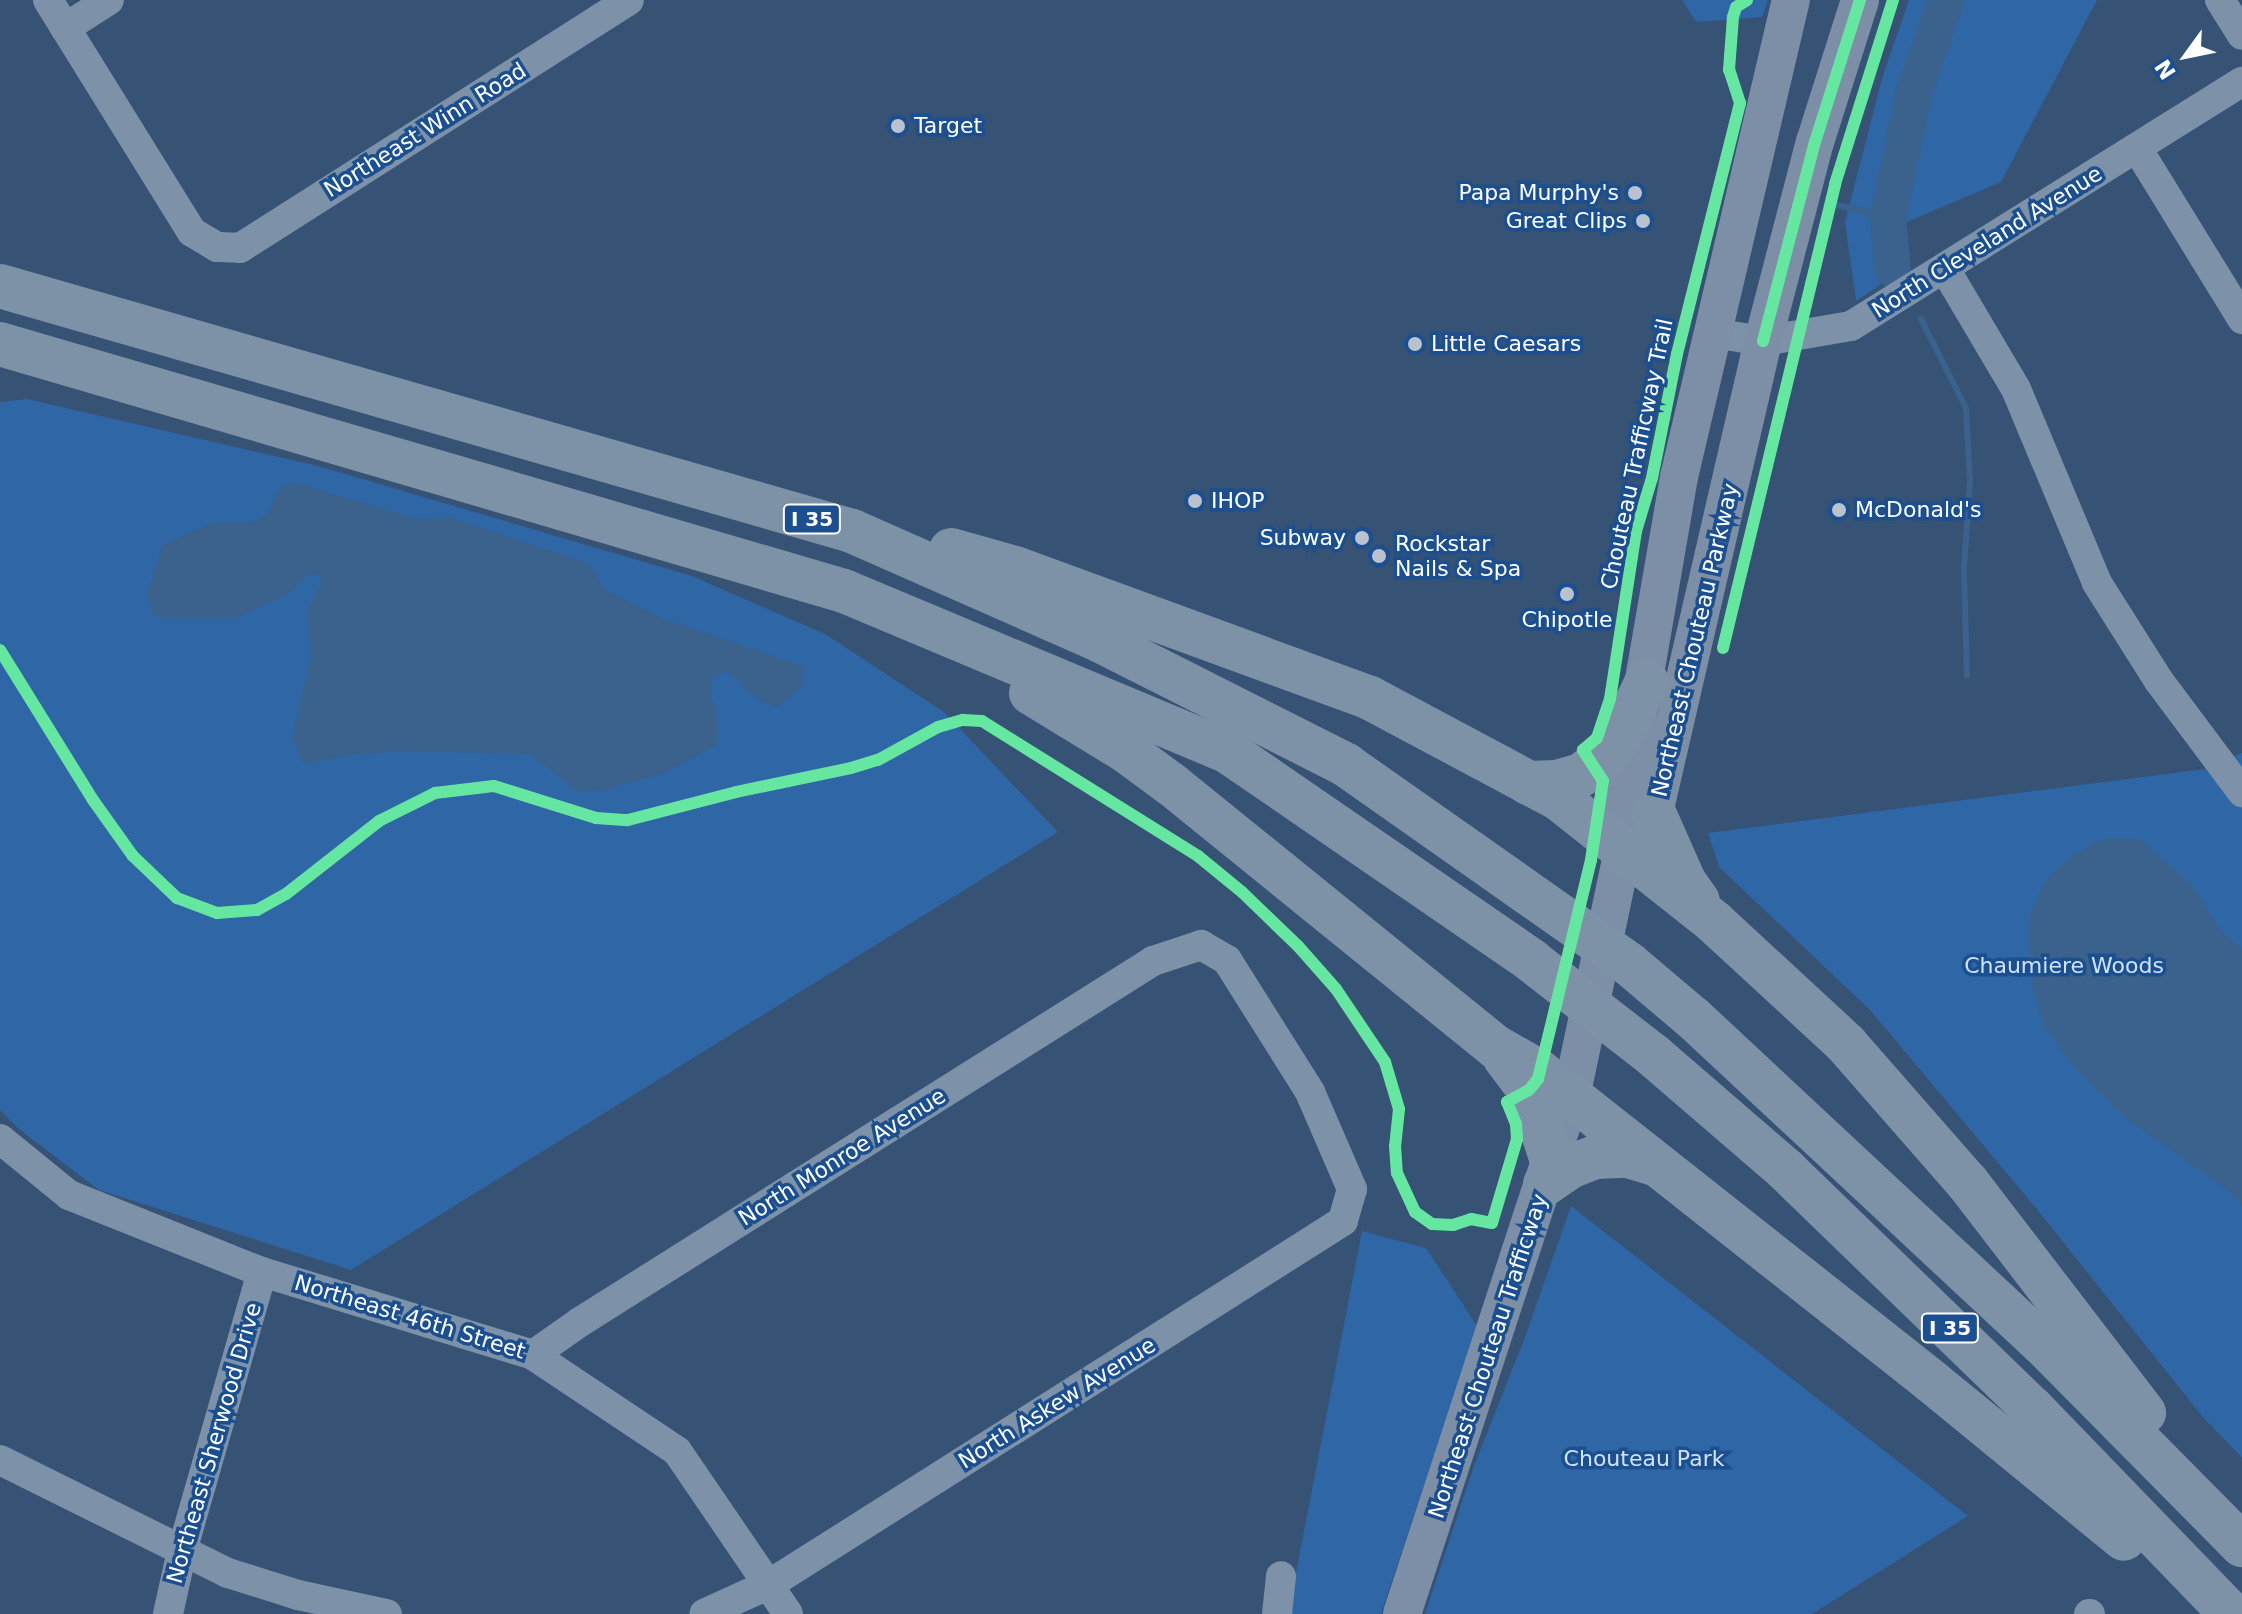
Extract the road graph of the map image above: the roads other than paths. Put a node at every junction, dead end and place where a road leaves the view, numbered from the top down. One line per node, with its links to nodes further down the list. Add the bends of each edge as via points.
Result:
1 (48, 0): 7 (street)
2 (109, 0): 7 (street)
3 (629, 0): 7 (street, Northeast Winn Road, via 240,248 217,247 192,232)
4 (1791, 0): 9 (main road, Northeast Chouteau Parkway)
5 (1860, 0): 11 (main road, Northeast Chouteau Parkway)
6 (2220, 0): 8 (street)
7 (65, 28)
8 (2242, 35)
9 (1780, 54): 11 (main road, via 1798,82); 16 (main road, Northeast Chouteau Parkway)
10 (2242, 82): 12 (street, North Cleveland Avenue)
11 (1815, 142): 17 (main road, Northeast Chouteau Parkway)
12 (2137, 148): 13 (street, North Cleveland Avenue); 15 (street)
13 (1945, 269): 17 (street, North Cleveland Avenue, via 1851,326); 23 (street, via 2016,389 2097,583 2159,681)
14 (0, 286): 19 (highway, I 35)
15 (2242, 319)
16 (1712, 333): 17 (street, North Cleveland Avenue); 21 (main road, Northeast Chouteau Parkway, via 1679,477)
17 (1763, 341): 24 (main road, Northeast Chouteau Parkway)
18 (0, 344): 20 (highway, I 35)
19 (852, 531): 22 (highway, via 890,533 1015,568 1222,642 1370,698); 37 (highway, I 35, via 1101,641 1346,765 1629,964 2043,1344)
20 (844, 591): 27 (highway, via 910,634 977,661 1126,751); 48 (highway, I 35, via 1227,751 1532,961 1654,1056 1797,1181 2032,1408)
21 (1647, 681): 22 (highway, via 1603,759 1581,775); 25 (main road, Northeast Chouteau Parkway, via 1622,807)
22 (1528, 783): 25 (highway, via 1559,799)
23 (2242, 792)
24 (1654, 813): 25 (main road, Northeast Chouteau Parkway); 26 (highway, via 1684,881)
25 (1623, 850): 26 (highway); 28 (main road, Northeast Chouteau Trafficway)
26 (1714, 922): 36 (highway, via 1824,1023 1908,1112)
27 (1496, 1047): 28 (highway); 31 (highway, via 1529,1090)
28 (1571, 1097): 30 (highway); 31 (main road, Northeast Chouteau Trafficway)
29 (0, 1139): 33 (street, Northeast 46th Street, via 69,1195)
30 (1658, 1166): 31 (highway, via 1628,1156 1595,1157); 47 (highway)
31 (1548, 1171): 46 (main road, Northeast Chouteau Trafficway)
32 (1343, 1221): 34 (street, North Monroe Avenue, via 1352,1189 1310,1092 1227,960 1201,945 1153,961); 40 (street, North Askew Avenue)
33 (262, 1272): 34 (street, Northeast 46th Street); 38 (street, Northeast Sherwood Drive)
34 (533, 1355): 40 (street, Northeast 46th Street, via 677,1451)
35 (0, 1460): 38 (street)
36 (2242, 1537)
37 (2242, 1545)
38 (182, 1551): 41 (street, Northeast Sherwood Drive); 42 (street, via 270,1586)
39 (1281, 1576): 45 (street)
40 (770, 1584): 43 (street, North Askew Avenue); 44 (street, Northeast 46th Street)
41 (168, 1614)
42 (387, 1614)
43 (704, 1614)
44 (788, 1614)
45 (1277, 1614)
46 (1402, 1614)
47 (2218, 1614)
48 (2231, 1614)

